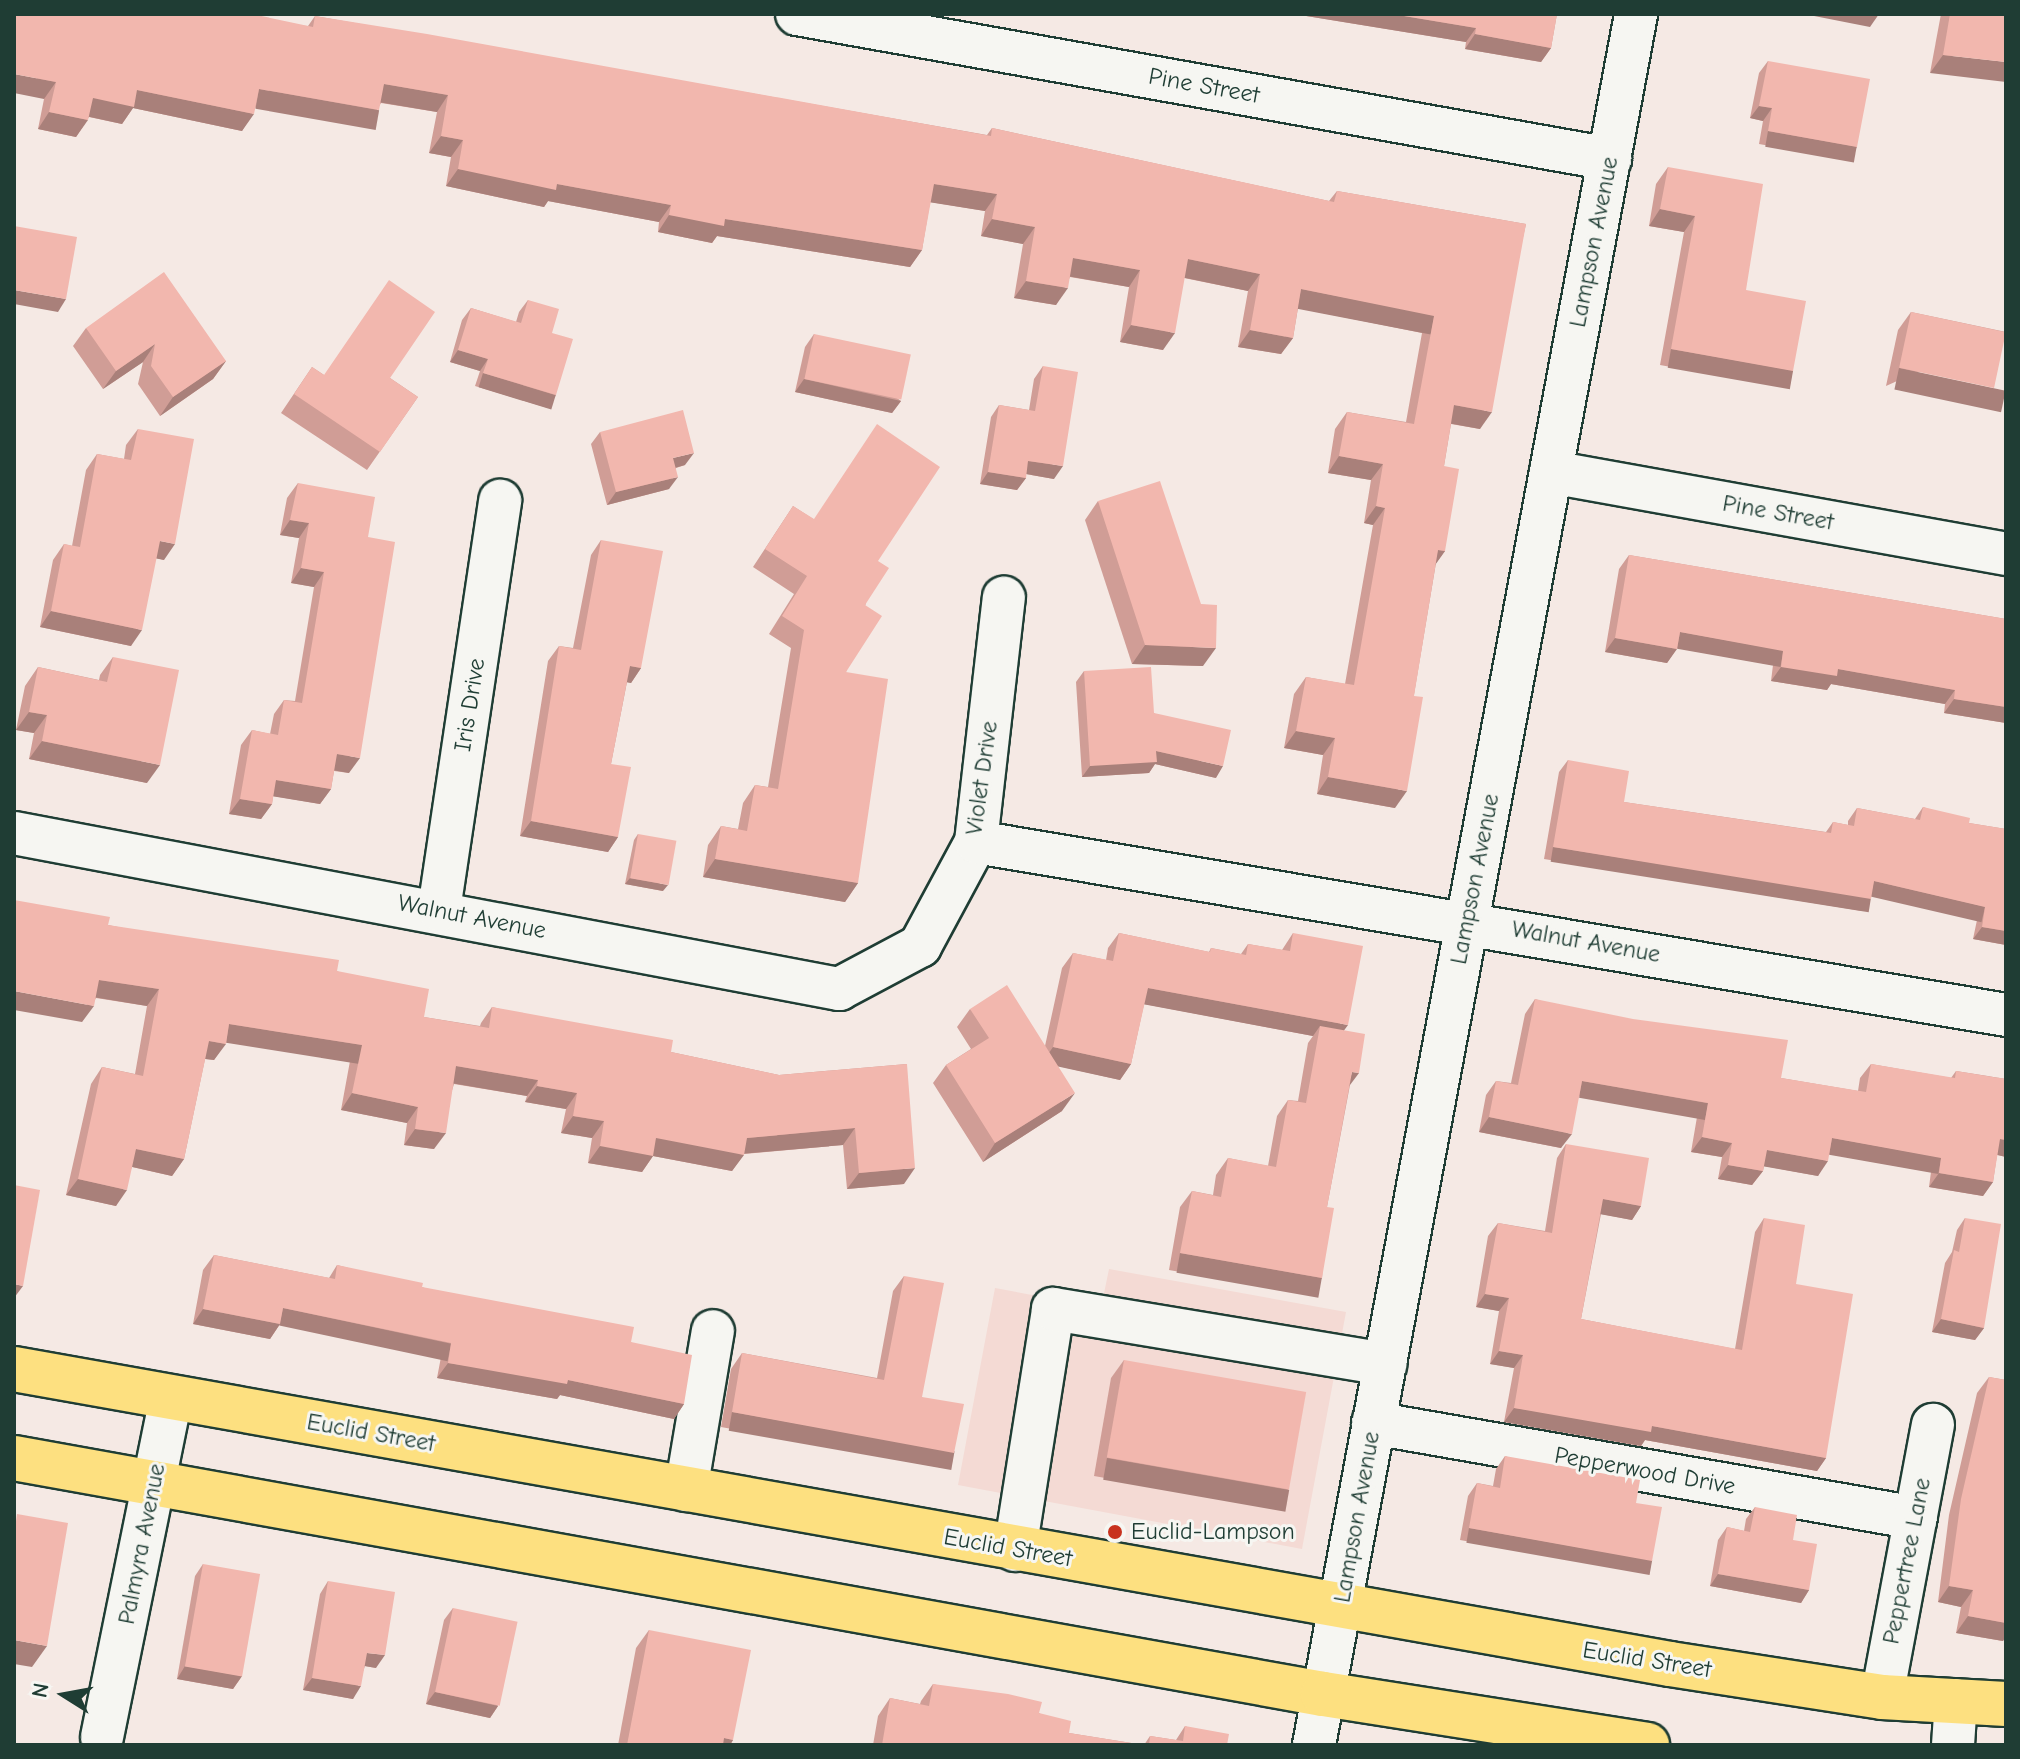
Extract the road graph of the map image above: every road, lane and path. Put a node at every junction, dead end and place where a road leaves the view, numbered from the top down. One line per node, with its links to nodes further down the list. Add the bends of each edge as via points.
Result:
1 (797, 14): 3 (street, Pine Street)
2 (1636, 14): 3 (street, Lampson Avenue)
3 (1610, 159): 4 (street, Lampson Avenue)
4 (1551, 472): 6 (street, Pine Street); 11 (street, Lampson Avenue)
5 (500, 501): 10 (street, Iris Drive)
6 (2006, 554)
7 (1004, 598): 9 (street, Violet Drive)
8 (14, 833): 10 (street, Walnut Avenue)
9 (976, 842): 11 (street, Walnut Avenue); 12 (street, Violet Drive)
10 (439, 910): 12 (street, Walnut Avenue, via 839,989)
11 (1468, 922): 13 (street, Walnut Avenue); 15 (street, Lampson Avenue)
12 (920, 946)
13 (2006, 1015)
14 (713, 1331): 22 (street)
15 (1385, 1364): 18 (street, Lampson Avenue); 24 (street, via 1053,1309)
16 (14, 1369): 17 (main road, Euclid Street)
17 (171, 1397): 21 (street, Palmyra Avenue); 22 (main road, Euclid Street)
18 (1373, 1423): 23 (street, Pepperwood Drive); 25 (street, Lampson Avenue)
19 (1933, 1425): 23 (street, Peppertree Lane)
20 (14, 1458): 21 (main road)
21 (154, 1483): 26 (main road); 30 (street, Palmyra Avenue)
22 (686, 1490): 24 (main road, Euclid Street)
23 (1916, 1518): 27 (street, Peppertree Lane)
24 (1015, 1550): 25 (main road, Euclid Street)
25 (1340, 1608): 26 (street, Lampson Avenue); 27 (main road, Euclid Street)
26 (1323, 1694): 31 (street, Lampson Avenue); 32 (main road)
27 (1882, 1697): 28 (main road, Euclid Street)
28 (1956, 1700): 29 (main road, Euclid Street); 33 (street)
29 (2006, 1704)
30 (102, 1737)
31 (1314, 1745)
32 (1647, 1745)
33 (1953, 1745)

